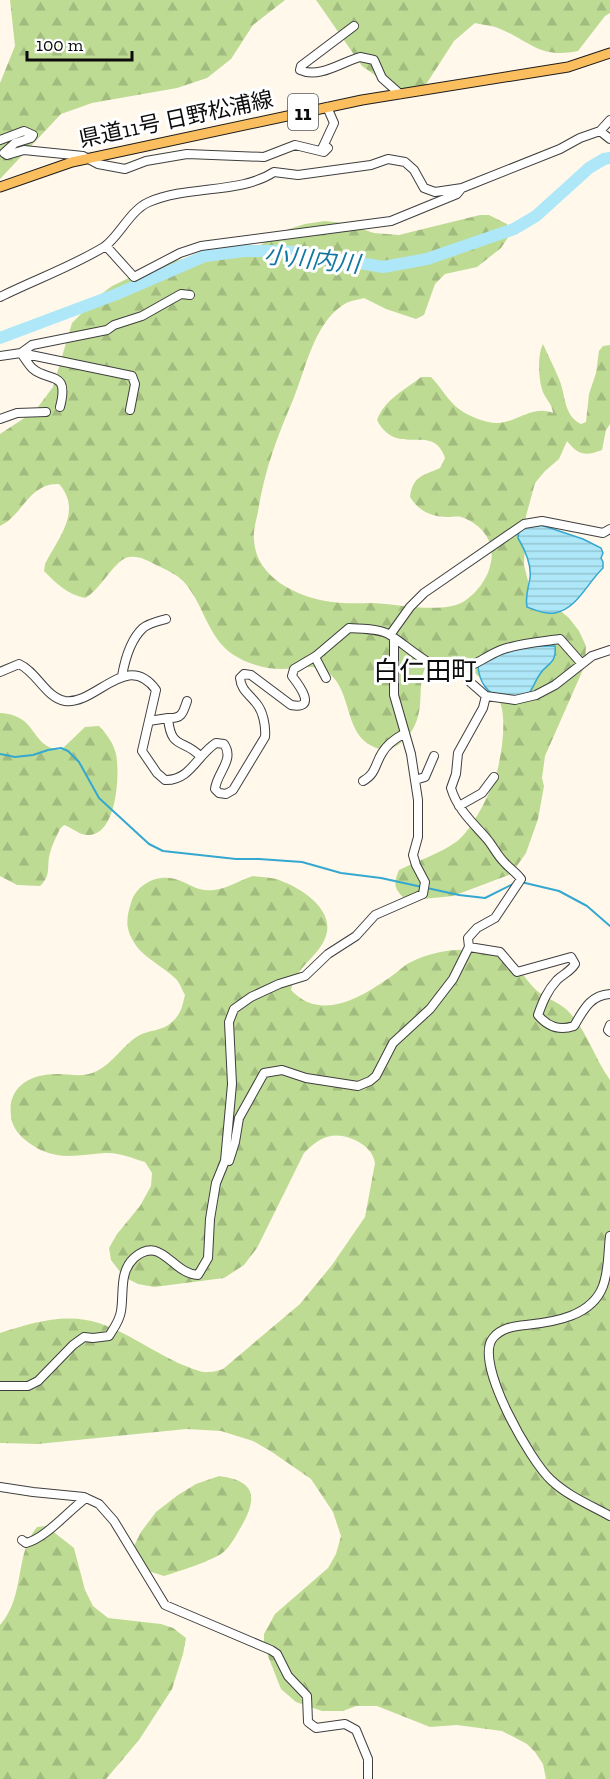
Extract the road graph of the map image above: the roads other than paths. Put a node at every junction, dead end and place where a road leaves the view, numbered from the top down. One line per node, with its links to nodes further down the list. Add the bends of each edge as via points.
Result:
1 (354, 26): 3 (street, via 300,70 315,72 366,57 374,60 382,78)
2 (610, 53): 3 (main road, 県道11号 日野松浦線 / 11, via 568,67)
3 (400, 94): 4 (main road, 県道11号 日野松浦線 / 11)
4 (327, 107): 9 (main road, 県道11号 日野松浦線 / 11); 9 (street, via 334,123 325,150 295,145 264,157 187,154 124,169)
5 (610, 120): 6 (street)
6 (600, 131): 7 (street); 11 (street)
7 (610, 139)
8 (0, 140): 9 (street, via 24,131 33,135 31,138 15,143 4,153 24,150)
9 (88, 158): 10 (main road, 県道11号 日野松浦線 / 11)
10 (0, 187)
11 (462, 188): 12 (street, via 457,194 391,221 201,246 180,252 134,277); 12 (street, via 435,192 424,188 405,162 388,159 298,175 274,172 261,181 196,189 147,203)
12 (106, 246): 14 (street)
13 (190, 295): 15 (street, via 181,294 107,330 32,345)
14 (0, 297)
15 (21, 353): 16 (street); 17 (street, via 32,369 60,382 64,393); 18 (street, via 132,376 135,384)
16 (0, 356)
17 (60, 406)
18 (130, 410)
19 (46, 412): 20 (street, via 17,413)
20 (0, 419)
21 (610, 529): 23 (street, via 596,532 542,521 524,524 424,593 410,607)
22 (166, 619): 29 (street, via 140,632 126,655)
23 (392, 637): 25 (street, via 349,627); 27 (street, via 437,666); 35 (street, via 394,695)
24 (610, 650): 26 (street)
25 (315, 657): 30 (street); 37 (street, via 294,669 292,676 305,694 305,700 297,706 251,675 240,678 244,690 258,705 266,729 233,789 226,794 215,789 229,759 224,744 216,743)
26 (582, 663): 27 (street, via 560,639 523,643); 31 (street, via 536,695 515,700)
27 (460, 669): 31 (street)
28 (0, 672): 29 (street, via 19,664 56,698 65,701 78,701)
29 (122, 676): 34 (street, via 139,677 156,690)
30 (326, 678)
31 (486, 696): 41 (street, via 458,753 451,788)
32 (187, 701): 33 (street, via 182,716)
33 (168, 718): 34 (street); 37 (street, via 177,744 193,748)
34 (149, 721): 37 (street, via 142,751 165,780 182,778)
35 (405, 732): 39 (street); 40 (street, via 386,747 375,771)
36 (434, 756): 39 (street, via 425,777)
37 (201, 757)
38 (494, 777): 41 (street, via 482,793)
39 (415, 780): 46 (street, via 418,837 413,855 425,882 423,894 375,915 356,936 328,954 305,976 250,997 234,1010 229,1022 229,1131 225,1161)
40 (363, 781)
41 (459, 806): 42 (street, via 504,864 521,879 495,918 468,938)
42 (469, 947): 43 (street, via 500,952 518,972 571,957 575,964 545,994 538,1015 546,1024 564,1029 574,1026 590,1000); 46 (street, via 453,979 430,1009 393,1043 370,1081 358,1086 282,1070 264,1073 239,1118 224,1174)
43 (610, 994)
44 (610, 1025): 45 (street)
45 (610, 1032)
46 (216, 1183): 48 (street, via 208,1258 198,1275 191,1275 158,1251 143,1251 125,1271 121,1313 109,1336 84,1337 47,1374 28,1386)
47 (610, 1236): 51 (street, via 603,1287 592,1304 559,1320 506,1329 492,1339 487,1351 502,1402 540,1467 571,1495)
48 (0, 1386)
49 (0, 1486): 50 (street)
50 (86, 1498): 52 (street, via 32,1542); 53 (street, via 99,1504 114,1521 165,1605 271,1650 307,1696 308,1722 316,1728 345,1724 356,1730 368,1759)
51 (610, 1516)
52 (22, 1540)
53 (368, 1779)

